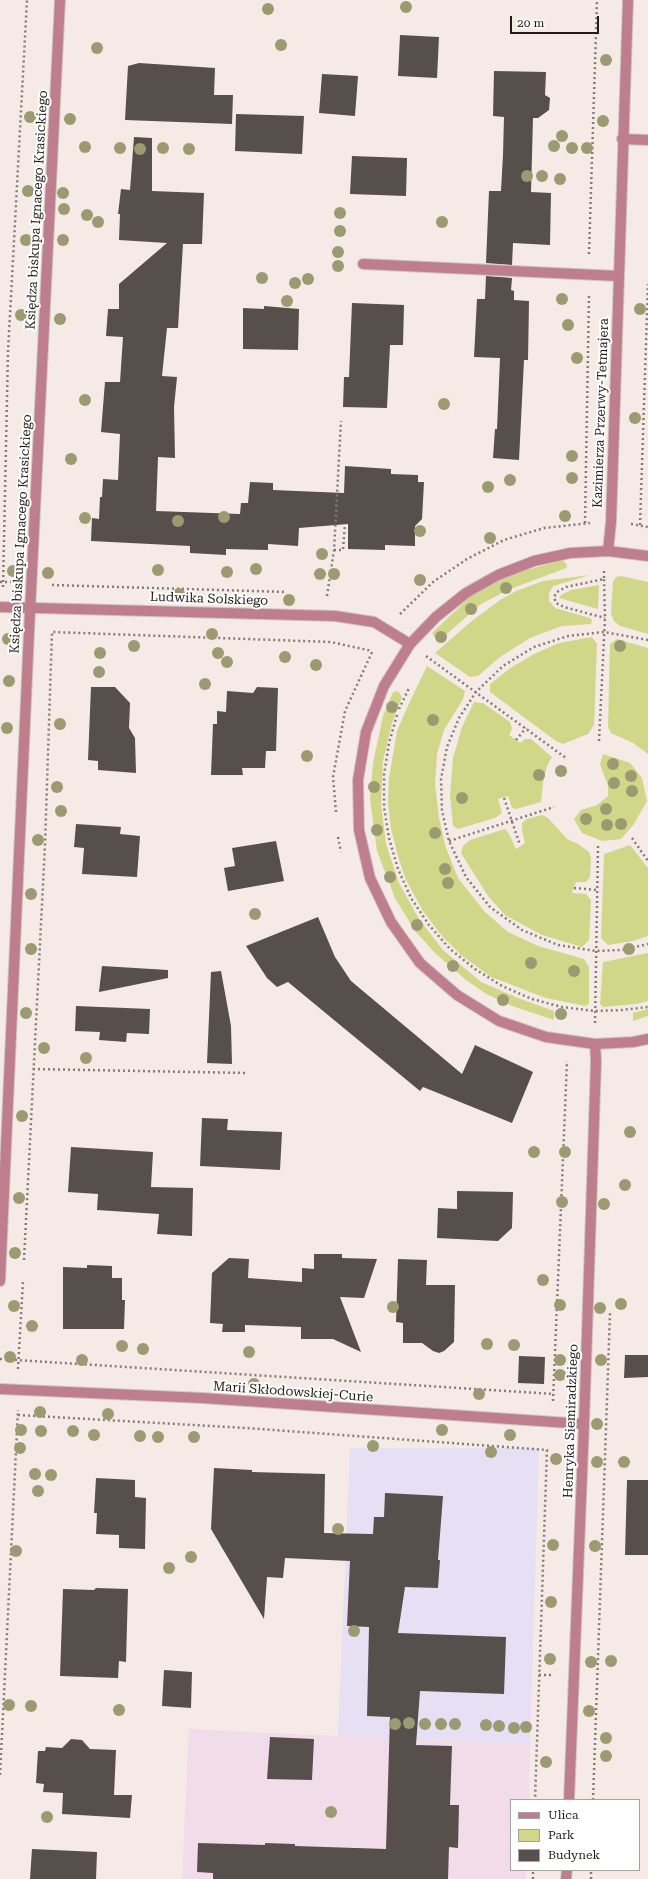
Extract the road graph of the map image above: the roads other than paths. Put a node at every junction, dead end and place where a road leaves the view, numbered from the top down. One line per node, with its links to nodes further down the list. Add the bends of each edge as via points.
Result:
1 (60, 0): 10 (street, Księdza biskupa Ignacego Krasickiego)
2 (628, 0): 3 (street, Kazimierza Przerwy-Tetmajera)
3 (622, 139): 4 (street); 6 (street, Kazimierza Przerwy-Tetmajera)
4 (648, 140)
5 (364, 264): 6 (street)
6 (618, 276): 7 (street, Kazimierza Przerwy-Tetmajera)
7 (608, 551): 8 (street); 11 (street, via 570,553 534,561 498,575 466,593 436,617)
8 (648, 556)
9 (2, 607): 10 (street, Ludwika Solskiego)
10 (31, 607): 11 (street, Ludwika Solskiego, via 335,616 374,622); 14 (street, Księdza biskupa Ignacego Krasickiego)
11 (410, 644): 13 (street, via 381,692 366,732 358,780 359,830 370,878 391,922 420,962 457,996 499,1021 546,1037)
12 (648, 1039): 13 (street)
13 (595, 1044): 16 (street, Henryka Siemiradzkiego)
14 (0, 1281)
15 (0, 1390): 16 (street, Marii Skłodowskiej-Curie, via 202,1398)
16 (584, 1424): 17 (street, Henryka Siemiradzkiego)
17 (569, 1799)

